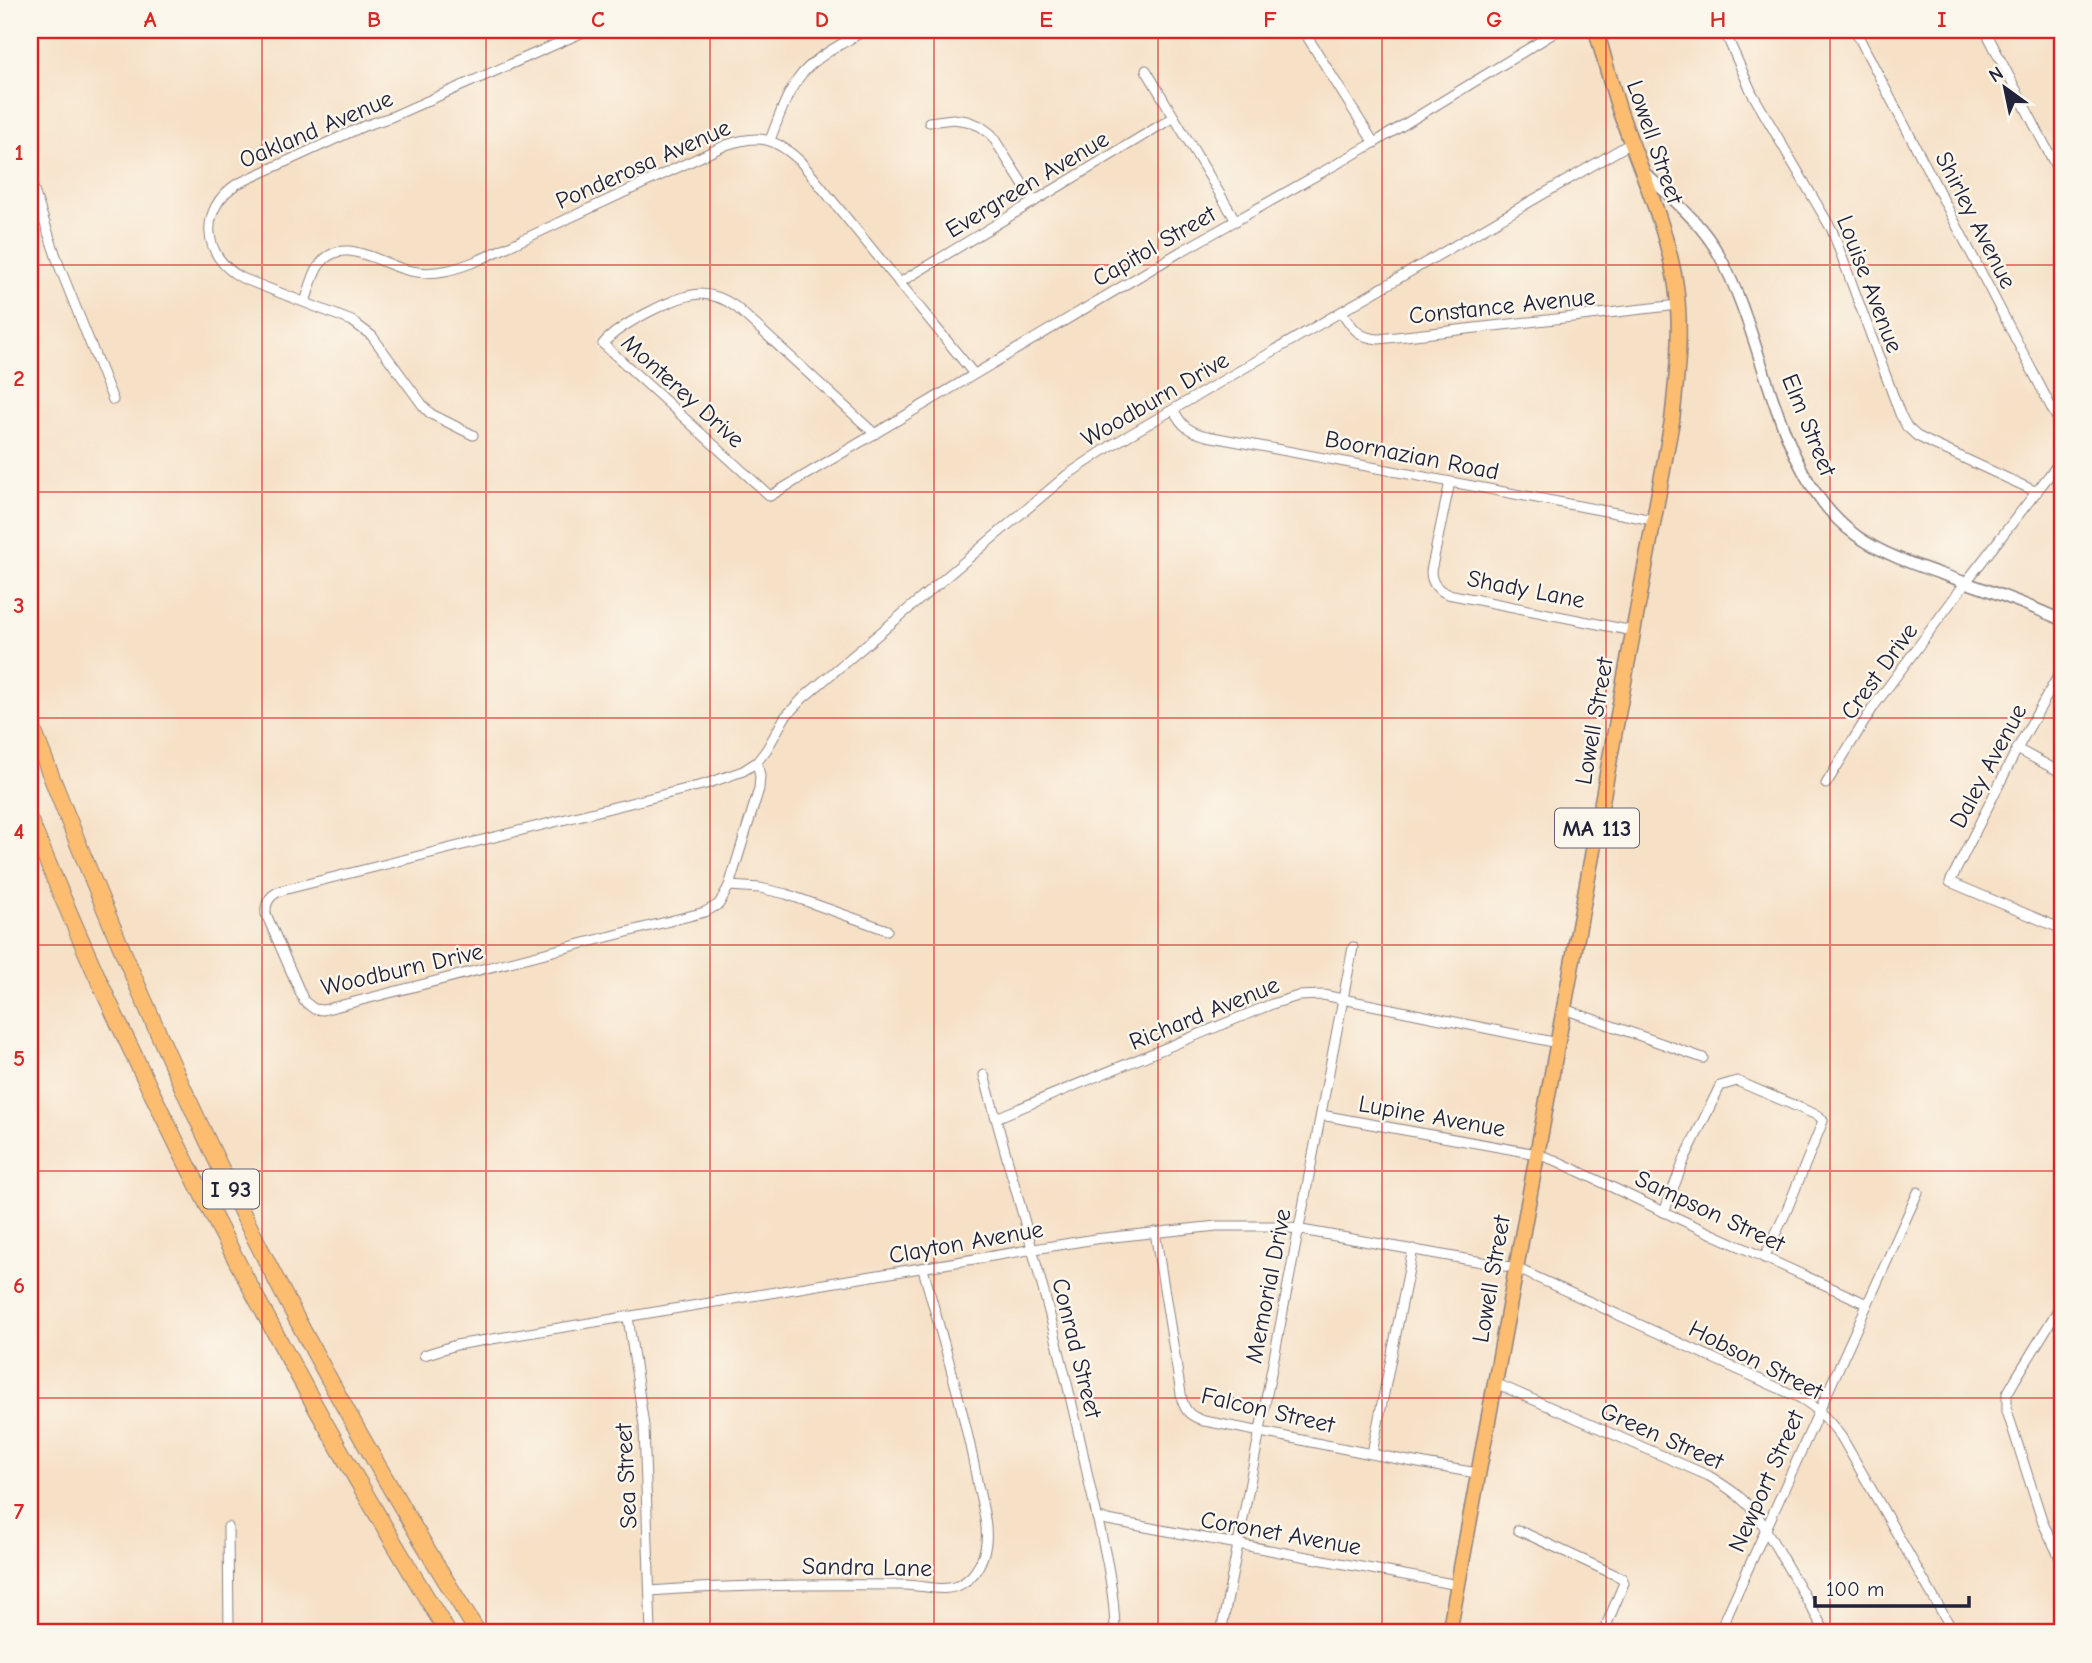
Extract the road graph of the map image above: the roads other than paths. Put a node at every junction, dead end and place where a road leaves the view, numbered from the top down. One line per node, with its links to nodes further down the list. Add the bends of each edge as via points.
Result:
1 (588, 30): 21 (street, Oakland Avenue, via 364,126 224,193 212,214 210,231 222,262 242,278)
2 (865, 30): 12 (street, via 799,77)
3 (1303, 30): 13 (street)
4 (1559, 30): 13 (street, Capitol Street)
5 (1596, 30): 14 (main road, Lowell Street / MA 113)
6 (1724, 30): 32 (street, Louise Avenue, via 1758,103 1832,230 1907,427 1933,444)
7 (1855, 30): 27 (street, Shirley Avenue)
8 (1985, 30): 17 (street)
9 (1146, 70): 10 (street)
10 (1174, 117): 18 (street, Evergreen Avenue); 19 (street)
11 (929, 122): 18 (street, via 967,121 991,134)
12 (770, 140): 20 (street, Ponderosa Avenue, via 800,161); 21 (street, Ponderosa Avenue, via 752,138 726,145 455,269 410,271 355,251 335,253 319,265)
13 (1374, 143): 19 (street, Capitol Street)
14 (1631, 143): 15 (main road, Lowell Street / MA 113); 23 (street, Woodburn Drive)
15 (1642, 170): 22 (main road, Lowell Street / MA 113, via 1671,264); 35 (street, Elm Street, via 1685,211 1719,255 1793,450 1825,508 1855,536 1887,554)
16 (30, 178): 25 (street)
17 (2062, 178)
18 (1034, 202): 20 (street, Evergreen Avenue)
19 (1236, 221): 24 (street, Capitol Street)
20 (899, 283): 24 (street, Ponderosa Avenue)
21 (305, 302): 29 (street, Oakland Avenue, via 363,328 424,407)
22 (1678, 305): 23 (street, Constance Avenue, via 1379,339 1358,334); 34 (main road, Lowell Street / MA 113, via 1674,407)
23 (1342, 312): 26 (street, Woodburn Drive)
24 (974, 374): 28 (street, Capitol Street)
25 (113, 400)
26 (1174, 410): 31 (street, Boornazian Road, via 1183,426 1197,434); 41 (street, Woodburn Drive, via 1088,460 1047,490 793,708)
27 (2062, 428)
28 (875, 433): 33 (street, Capitol Street); 33 (street, Monterey Drive, via 721,298 700,294 680,299 611,335 603,344)
29 (473, 435)
30 (2062, 458): 32 (street, Crest Drive)
31 (1450, 482): 34 (street, Boornazian Road); 37 (street, Shady Lane, via 1431,570 1437,588 1448,594)
32 (2037, 492): 35 (street, Crest Drive)
33 (770, 496)
34 (1653, 520): 37 (main road, Lowell Street / MA 113)
35 (1966, 582): 36 (street, Elm Street); 43 (street, Crest Drive, via 1874,706)
36 (2062, 620)
37 (1633, 631): 50 (main road, Lowell Street / MA 113)
38 (2062, 669): 40 (street, Daley Avenue)
39 (30, 722): 85 (highway, I 93, via 219,1167 361,1434)
40 (2017, 749): 42 (street); 46 (street, Daley Avenue, via 1950,882)
41 (757, 762): 45 (street, Woodburn Drive, via 759,789); 45 (street, Woodburn Drive, via 706,784 284,890 271,896 266,910 302,997 314,1009 323,1010 705,912 719,904)
42 (2062, 773)
43 (1826, 784)
44 (30, 821): 84 (highway, I 93, via 118,1022 195,1180 344,1457)
45 (729, 886): 47 (street, via 786,894)
46 (2062, 929)
47 (887, 930)
48 (1353, 947): 49 (street, Memorial Drive)
49 (1343, 999): 51 (street, Richard Avenue); 54 (street, Memorial Drive); 55 (street, Richard Avenue, via 1311,995 1284,999)
50 (1564, 1009): 51 (main road, Lowell Street / MA 113); 52 (street)
51 (1558, 1043): 56 (main road, Lowell Street / MA 113)
52 (1703, 1058)
53 (984, 1075): 55 (street, Conrad Street)
54 (1321, 1115): 56 (street, Lupine Avenue); 59 (street, Memorial Drive)
55 (996, 1118): 62 (street, Conrad Street)
56 (1537, 1154): 58 (street, Sampson Street); 64 (main road, Lowell Street / MA 113)
57 (1917, 1192): 66 (street, Newport Street)
58 (1664, 1212): 63 (street, Sampson Street); 63 (street, via 1720,1086 1737,1081 1819,1116 1823,1121)
59 (1299, 1229): 60 (street, Clayton Avenue, via 1248,1225); 61 (street, Clayton Avenue); 72 (street, Memorial Drive)
60 (1155, 1232): 62 (street, Clayton Avenue); 72 (street, Falcon Street, via 1185,1410 1204,1420)
61 (1413, 1249): 64 (street, Clayton Avenue); 73 (street)
62 (1033, 1250): 65 (street, Clayton Avenue); 75 (street, Conrad Street)
63 (1764, 1258): 66 (street, Sampson Street)
64 (1516, 1268): 70 (main road, Lowell Street / MA 113); 71 (street, Hobson Street)
65 (923, 1269): 68 (street, Clayton Avenue); 82 (street, Sandra Lane, via 969,1437 985,1520 987,1542 973,1574 961,1585 944,1588 797,1585)
66 (1867, 1304): 71 (street, Newport Street)
67 (2058, 1310): 80 (street, via 2014,1380 2007,1395 2007,1411 2032,1493)
68 (628, 1317): 69 (street, Clayton Avenue, via 456,1345); 82 (street, Sea Street, via 643,1426)
69 (424, 1355)
70 (1495, 1383): 74 (main road, Lowell Street / MA 113); 77 (street, Green Street, via 1709,1476 1745,1501)
71 (1819, 1410): 77 (street, Newport Street); 93 (street, Hobson Street, via 1842,1438)
72 (1260, 1431): 73 (street, Falcon Street); 79 (street, Memorial Drive)
73 (1372, 1453): 74 (street, Falcon Street)
74 (1478, 1473): 81 (main road, Lowell Street / MA 113)
75 (1097, 1518): 79 (street, Coronet Avenue); 87 (street, Conrad Street)
76 (228, 1527): 83 (street)
77 (1766, 1529): 91 (street, Newport Street); 92 (street, Green Street)
78 (1518, 1530): 90 (street, via 1622,1578 1624,1583)
79 (1238, 1544): 81 (street, Coronet Avenue); 88 (street, Memorial Drive)
80 (2062, 1562)
81 (1458, 1585): 89 (main road, Lowell Street / MA 113)
82 (650, 1591): 86 (street, Sea Street)
83 (229, 1633)
84 (449, 1633)
85 (478, 1633)
86 (651, 1633)
87 (1117, 1633)
88 (1221, 1633)
89 (1449, 1633)
90 (1602, 1633)
91 (1719, 1633)
92 (1826, 1633)
93 (1954, 1633)

